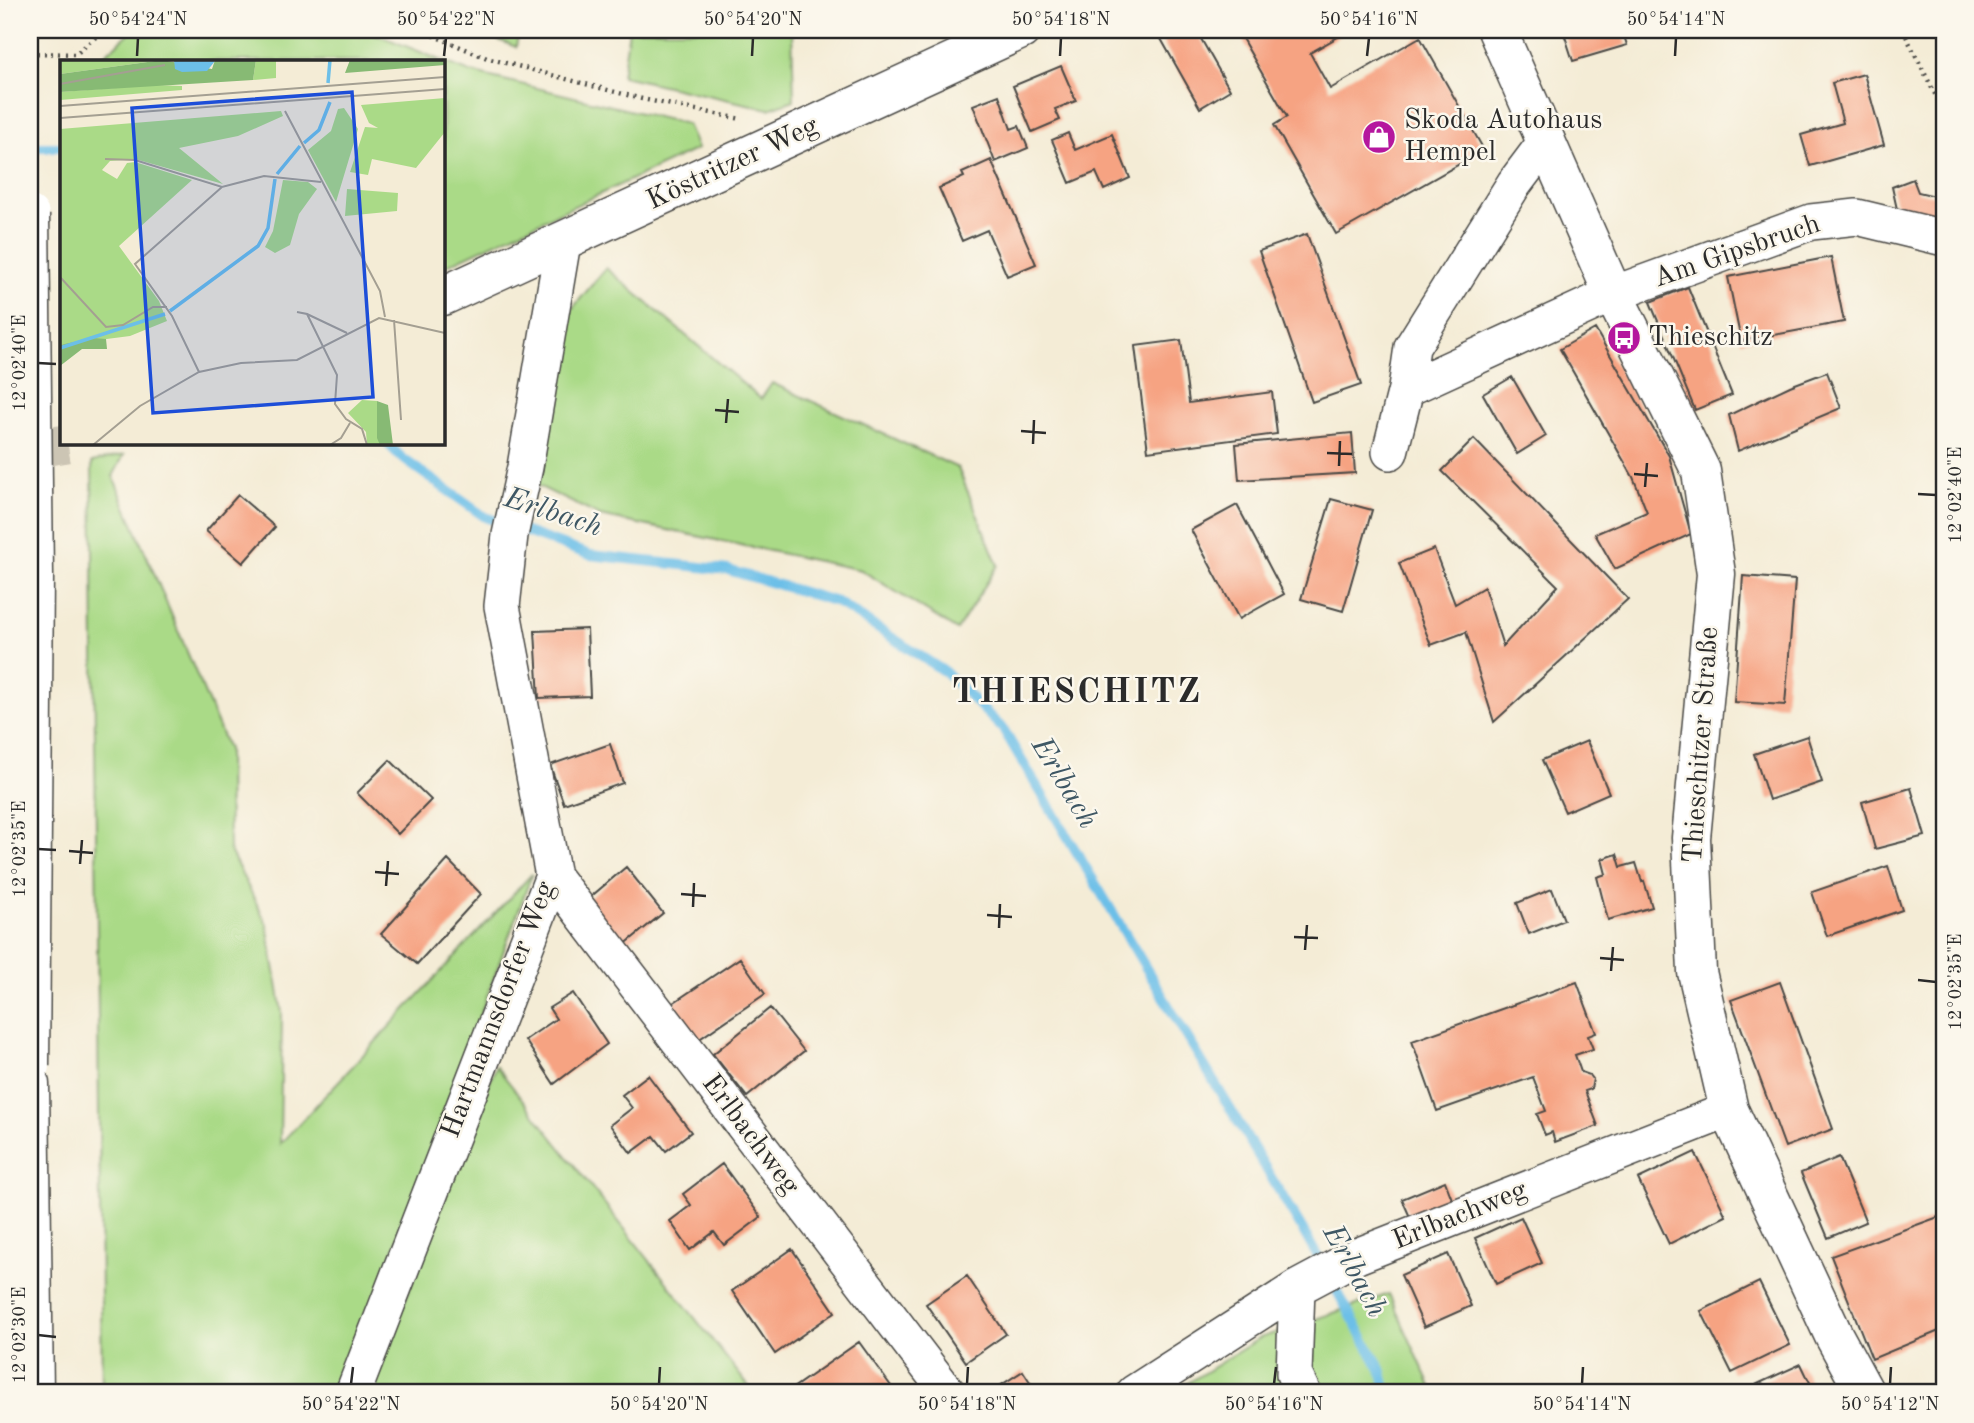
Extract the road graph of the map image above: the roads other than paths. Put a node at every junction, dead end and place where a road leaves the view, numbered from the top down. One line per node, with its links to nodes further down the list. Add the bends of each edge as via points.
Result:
1 (1021, 30): 6 (main road, Köstritzer Weg)
2 (1497, 30): 3 (main road, Thieschitzer Straße)
3 (1547, 140): 7 (main road, Thieschitzer Straße); 9 (street, via 1514,184 1412,347)
4 (30, 215): 12 (main road, bridge, via 34,590)
5 (1944, 238): 7 (street, Am Gipsbruch, via 1857,217 1811,222)
6 (563, 242): 8 (main road, Köstritzer Weg); 11 (street, Hartmannsdorfer Weg, via 510,536 502,606)
7 (1614, 294): 9 (street); 14 (main road, Thieschitzer Straße, via 1701,471 1716,574 1691,838 1697,972)
8 (444, 296)
9 (1406, 389): 10 (street)
10 (1390, 452)
11 (553, 876): 17 (street, Hartmannsdorfer Weg); 18 (street, Erlbachweg)
12 (30, 1066)
13 (30, 1084): 16 (main road)
14 (1729, 1110): 15 (street, Erlbachweg, via 1357,1256); 21 (main road, Thieschitzer Straße, via 1834,1336)
15 (1307, 1283): 19 (street, Erlbachweg); 20 (street, via 1294,1374)
16 (34, 1393)
17 (353, 1393)
18 (948, 1393)
19 (1134, 1393)
20 (1303, 1393)
21 (1866, 1393)

